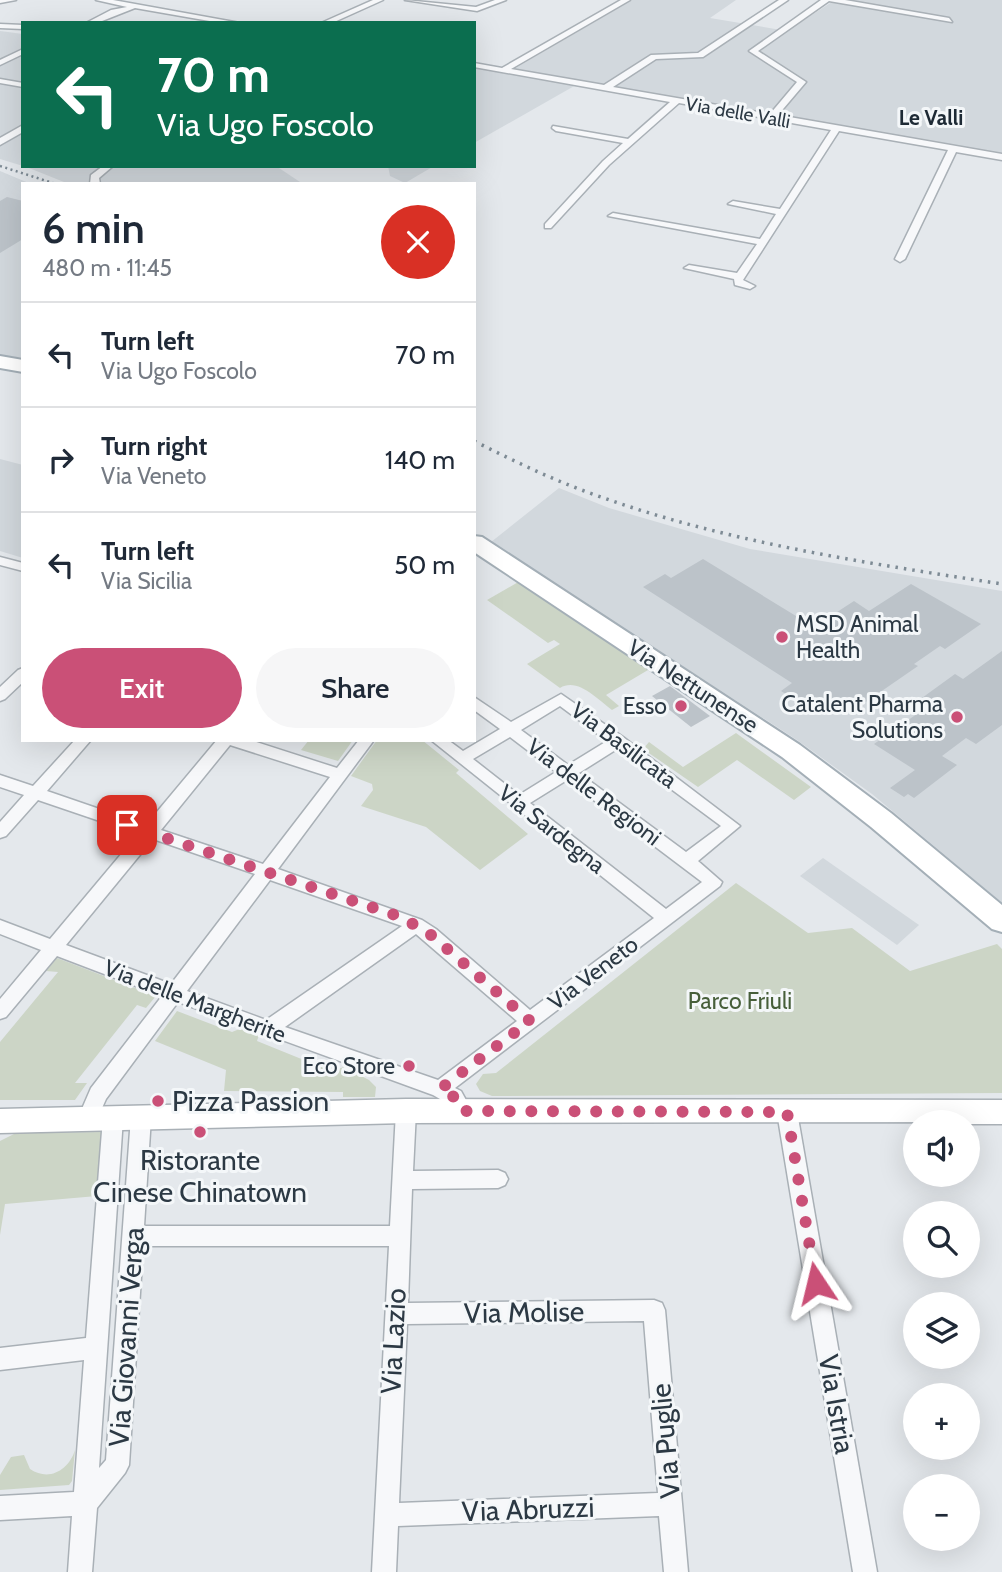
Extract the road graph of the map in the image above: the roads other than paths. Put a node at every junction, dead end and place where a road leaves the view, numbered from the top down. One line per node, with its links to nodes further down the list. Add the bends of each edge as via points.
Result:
1 (12, 0): 10 (street)
2 (100, 0): 13 (street)
3 (360, 0): 11 (street)
4 (409, 0): 12 (street)
5 (502, 0): 12 (street, via 477,9)
6 (626, 0): 25 (street)
7 (784, 0): 28 (street, via 699,56 654,57)
8 (826, 0): 30 (street, via 753,51 802,82)
9 (832, 0): 15 (street)
10 (0, 1)
11 (376, 1): 19 (street)
12 (434, 2)
13 (111, 3): 14 (street); 16 (street)
14 (125, 6): 17 (street); 18 (street)
15 (949, 20)
16 (84, 21)
17 (94, 21)
18 (224, 21)
19 (330, 21)
20 (0, 26): 21 (street)
21 (21, 27)
22 (21, 55): 23 (street)
23 (0, 65)
24 (476, 65): 25 (street, Via delle Valli)
25 (504, 70): 28 (street, Via delle Valli)
26 (0, 81): 27 (street)
27 (21, 85)
28 (605, 88): 29 (street, Via delle Valli)
29 (676, 101): 30 (street, Via delle Valli); 35 (street)
30 (771, 118): 33 (street, Via delle Valli)
31 (556, 128): 35 (street)
32 (21, 129): 34 (street)
33 (836, 129): 36 (street, Via delle Valli); 41 (street)
34 (0, 142)
35 (630, 142): 43 (street)
36 (953, 149): 37 (street, Via delle Valli); 45 (street)
37 (1002, 157)
38 (106, 168): 39 (street, via 94,177)
39 (95, 182)
40 (733, 204): 41 (street)
41 (782, 212): 44 (street)
42 (613, 216): 44 (street)
43 (548, 226)
44 (763, 242): 47 (street)
45 (900, 259)
46 (689, 268): 47 (street)
47 (740, 277): 48 (street, via 739,284)
48 (750, 286)
49 (0, 362): 50 (main road)
50 (21, 366)
51 (476, 543): 76 (main road, Via Nettunense, via 791,751)
52 (0, 561): 53 (street)
53 (21, 566)
54 (21, 675): 55 (street)
55 (0, 696)
56 (476, 704): 57 (street, Via delle Regioni)
57 (510, 729): 58 (street, Via Basilicata, via 561,699); 64 (street, Via Basilicata); 65 (street, Via delle Regioni)
58 (618, 741): 65 (street); 72 (street, Via Basilicata, via 732,826)
59 (82, 742): 68 (street)
60 (224, 742): 71 (street)
61 (238, 742): 66 (street)
62 (366, 742): 66 (street)
63 (441, 742): 64 (street, Via Sardegna)
64 (462, 759): 69 (street, Via Sardegna)
65 (567, 772): 69 (street); 72 (street, Via delle Regioni)
66 (342, 775): 73 (street)
67 (0, 781): 68 (street)
68 (35, 793): 70 (street); 71 (street)
69 (518, 803): 75 (street, Via Sardegna)
70 (0, 832)
71 (150, 832): 73 (street); 79 (street)
72 (686, 861): 74 (street, Via delle Regioni)
73 (269, 872): 77 (street); 80 (street)
74 (714, 882): 75 (street, Via Veneto)
75 (666, 918): 82 (street, Via Veneto)
76 (1002, 921)
77 (416, 925): 82 (street); 83 (street)
78 (0, 927): 79 (street, Via delle Margherite)
79 (54, 947): 80 (street, Via delle Margherite); 81 (street)
80 (176, 993): 83 (street, Via delle Margherite); 89 (street, via 98,1094)
81 (0, 1012)
82 (530, 1021): 84 (street, Via Veneto)
83 (268, 1029): 84 (street, Via delle Margherite)
84 (440, 1089): 86 (street, Via delle Margherite, via 454,1097)
85 (406, 1111): 86 (street); 89 (street); 92 (street, Via Lazio)
86 (462, 1111): 87 (street)
87 (787, 1112): 88 (street); 106 (street, Via Istria)
88 (1001, 1117)
89 (114, 1118): 90 (street); 93 (street, Via Giovanni Verga); 97 (street, Via Giovanni Verga)
90 (0, 1121)
91 (498, 1179): 92 (street)
92 (401, 1180): 94 (street, Via Lazio)
93 (133, 1236): 94 (street); 99 (street, Via Giovanni Verga, via 117,1465)
94 (398, 1236): 96 (street, Via Lazio)
95 (654, 1310): 96 (street, Via Molise); 100 (street, Via Puglie)
96 (395, 1314): 102 (street, Via Lazio)
97 (96, 1348): 98 (street); 99 (street, Via Giovanni Verga)
98 (0, 1359)
99 (85, 1503): 101 (street); 103 (street, Via Giovanni Verga)
100 (670, 1504): 102 (street, Via Abruzzi); 105 (street, Via Puglie)
101 (0, 1508)
102 (385, 1515): 104 (street, Via Lazio)
103 (80, 1572)
104 (384, 1572)
105 (676, 1572)
106 (865, 1572)

